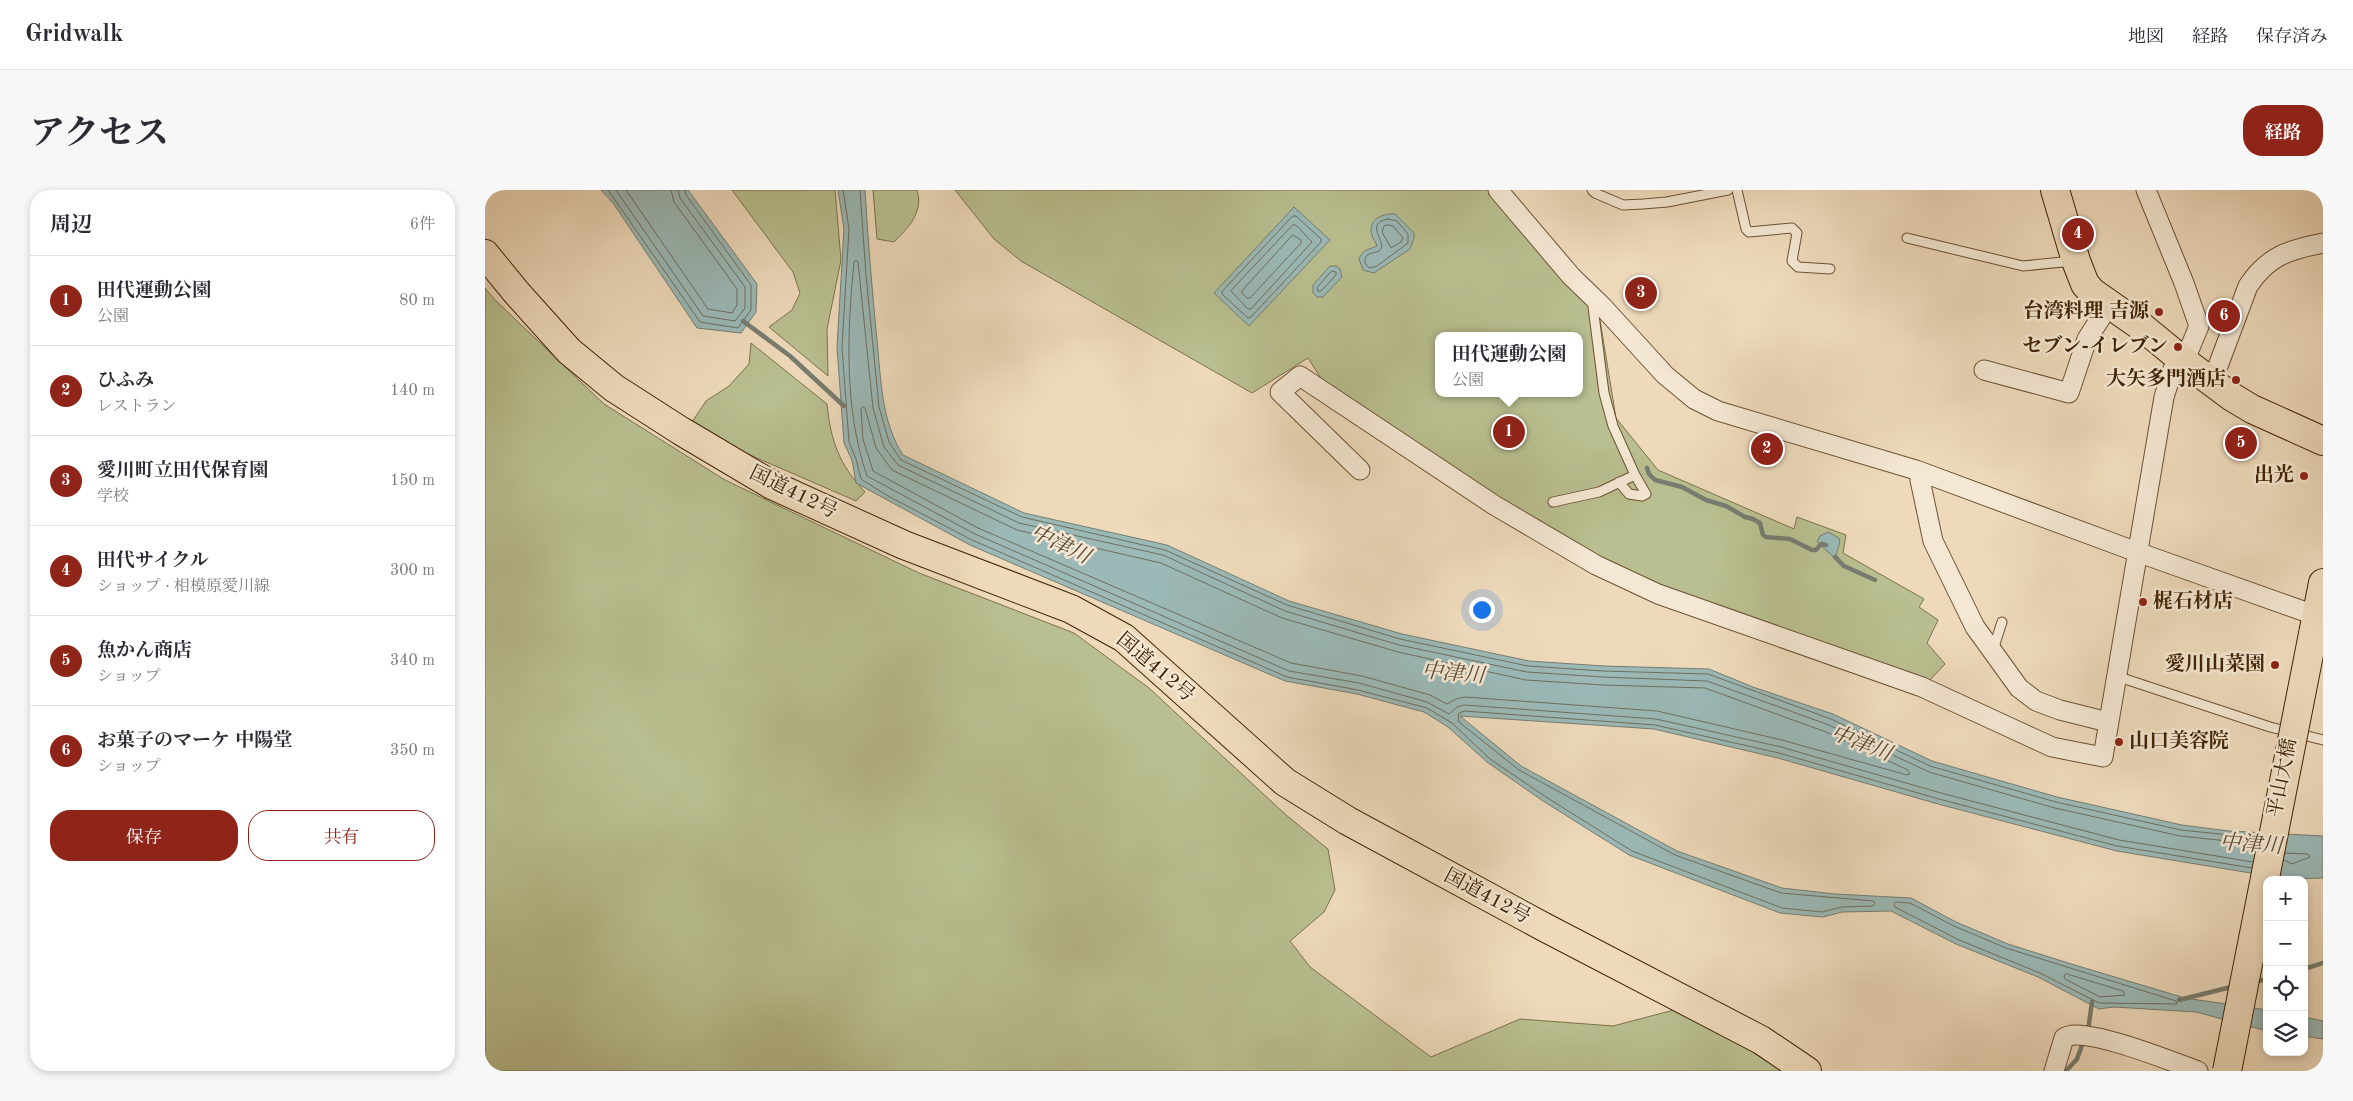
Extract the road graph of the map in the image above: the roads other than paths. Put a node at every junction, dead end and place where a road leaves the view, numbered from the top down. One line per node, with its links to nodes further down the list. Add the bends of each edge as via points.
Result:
1 (1498, 190): 12 (street)
2 (1592, 190): 3 (lane, via 1623,205 1667,202)
3 (1728, 190)
4 (1737, 190): 11 (lane, via 1749,232 1793,228 1797,233 1792,261 1798,267)
5 (2055, 190): 10 (main road)
6 (2145, 190): 14 (street, via 2198,320 2194,340)
7 (1907, 238): 10 (lane, via 2023,266)
8 (2323, 243): 16 (street, via 2283,254 2257,273 2248,286)
9 (485, 254): 31 (main road, 国道412号, via 569,351 614,388 681,431 772,485 904,545 1071,609 1124,638 1285,782 1348,822 1761,1040)
10 (2076, 261): 13 (main road, via 2085,284)
11 (1830, 269)
12 (1597, 302): 19 (street, via 1665,375 1694,399 1718,411); 20 (lane, via 1593,307 1604,393 1613,426)
13 (2109, 305): 14 (main road); 15 (street, via 2087,339 2069,393)
14 (2181, 360): 16 (main road); 23 (street, via 2173,369 2164,397)
15 (1994, 368)
16 (2212, 382): 17 (main road, via 2252,409)
17 (2323, 441)
18 (1360, 470): 29 (street, via 1279,392 1300,376 1494,505 1596,565 1658,594 1922,687 2052,747 2103,757)
19 (1920, 472): 23 (street); 27 (street, via 1933,540 1975,627)
20 (1635, 475): 21 (lane); 21 (lane, via 1646,494 1642,496 1629,494)
21 (1619, 482): 22 (lane, via 1599,492)
22 (1553, 502)
23 (2137, 552): 26 (street); 28 (street)
24 (2323, 583): 26 (main road, 平山大橋)
25 (2002, 622): 27 (lane)
26 (2317, 623): 34 (main road, 平山大橋, bridge)
27 (1993, 651): 29 (street, via 2019,688 2036,701)
28 (2116, 676): 29 (street); 30 (lane, via 2271,727)
29 (2108, 722)
30 (2323, 740)
31 (1807, 1071)
32 (2054, 1071): 33 (street, via 2064,1038 2073,1034 2095,1037)
33 (2198, 1071)
34 (2227, 1071)

